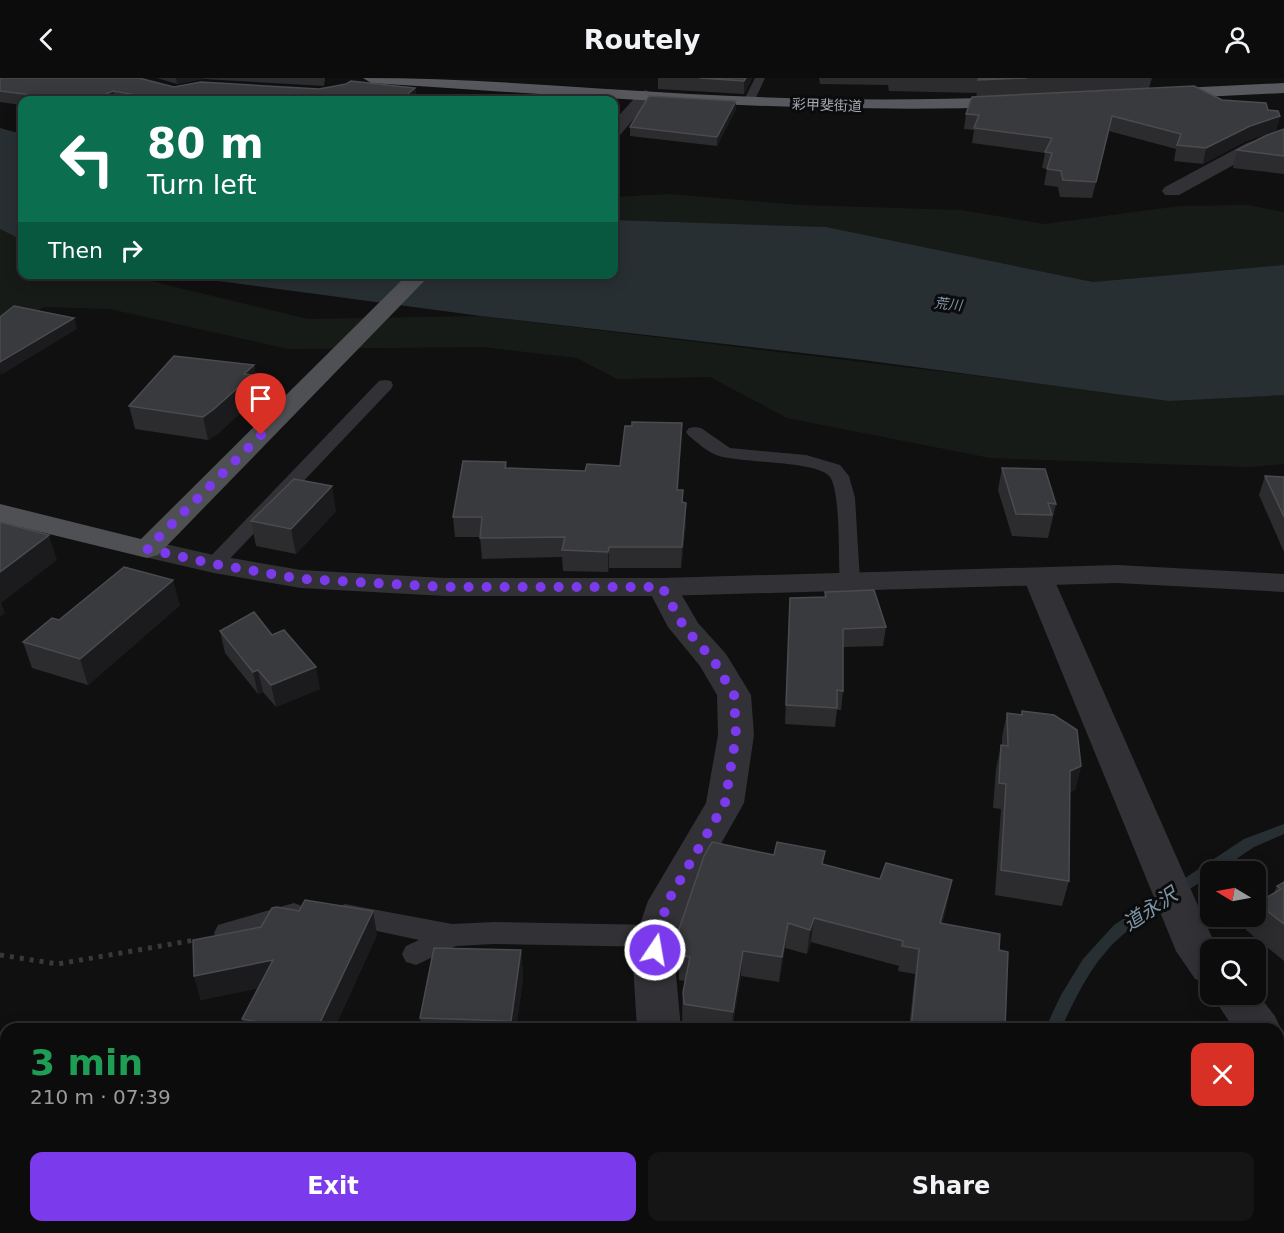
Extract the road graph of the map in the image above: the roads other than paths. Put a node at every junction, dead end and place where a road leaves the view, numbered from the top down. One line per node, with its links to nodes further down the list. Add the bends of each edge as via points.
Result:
1 (371, 78): 2 (highway, 彩甲斐街道)
2 (384, 78): 7 (highway, 彩甲斐街道)
3 (760, 78): 10 (lane)
4 (1284, 88): 6 (highway)
5 (646, 95): 8 (highway, 彩甲斐街道); 10 (highway, 彩甲斐街道); 11 (street)
6 (1144, 95)
7 (589, 96)
8 (618, 96)
9 (1028, 101): 10 (highway, 彩甲斐街道, via 889,106)
10 (749, 102)
11 (618, 126)
12 (1284, 136): 13 (street, via 1253,147)
13 (1172, 191)
14 (415, 279): 18 (main road)
15 (385, 385): 19 (lane)
16 (695, 432): 21 (lane, via 726,453 804,461 834,469 844,496)
17 (1, 515): 18 (main road)
18 (147, 549): 19 (street)
19 (214, 564): 23 (street, via 301,579 420,586)
20 (1038, 577): 21 (street); 22 (street, via 1117,574); 28 (street)
21 (850, 582): 23 (street)
22 (1284, 583)
23 (662, 587): 26 (street, via 684,627 714,661 734,695 736,735 725,803 668,901)
24 (228, 933): 25 (lane, via 308,911)
25 (452, 935): 26 (lane); 27 (lane)
26 (657, 936): 30 (street, via 654,964)
27 (416, 954)
28 (1200, 955)
29 (1240, 1005): 31 (street)
30 (659, 1023)
31 (1254, 1023)

